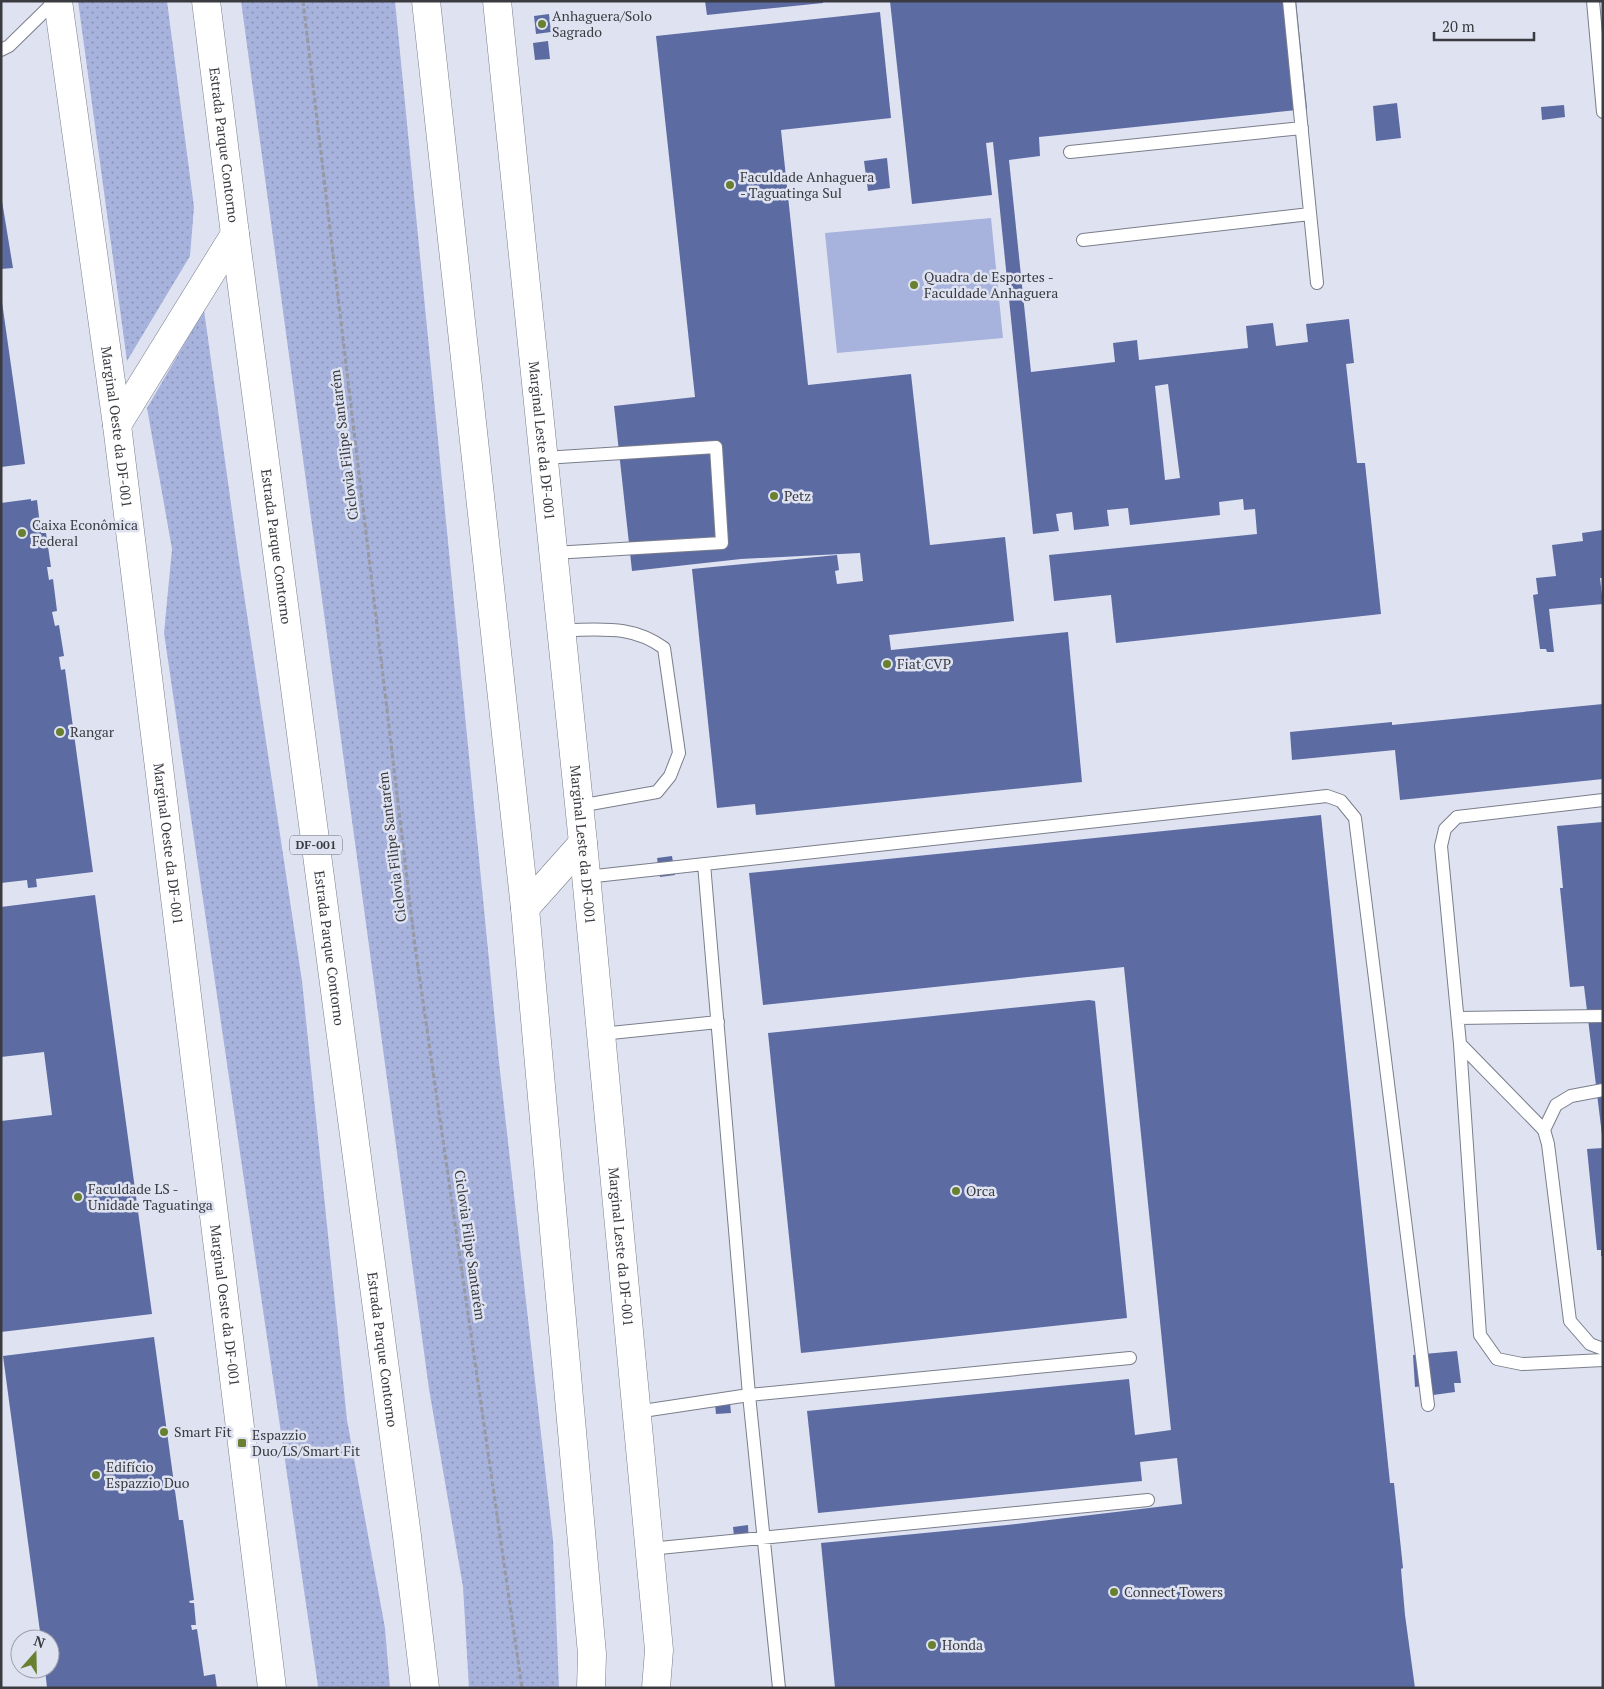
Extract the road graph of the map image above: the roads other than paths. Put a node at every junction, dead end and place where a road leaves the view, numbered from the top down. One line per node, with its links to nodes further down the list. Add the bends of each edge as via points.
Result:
1 (56, 1): 7 (lane); 15 (main road, Marginal Oeste da DF-001)
2 (206, 1): 12 (main road, Estrada Parque Contorno / DF-001)
3 (426, 1): 24 (main road)
4 (497, 1): 16 (main road, Marginal Leste da DF-001)
5 (1289, 1): 9 (lane)
6 (1593, 1): 8 (lane)
7 (1, 50)
8 (1603, 112)
9 (1302, 128): 10 (lane); 11 (lane)
10 (1070, 152)
11 (1310, 214): 13 (lane); 14 (lane)
12 (235, 234): 15 (main road); 43 (main road, Estrada Parque Contorno / DF-001)
13 (1083, 240)
14 (1317, 284)
15 (117, 425): 42 (main road, Marginal Oeste da DF-001)
16 (544, 458): 17 (main road, Marginal Leste da DF-001); 17 (lane, via 716,447 722,542)
17 (553, 553): 18 (main road, Marginal Leste da DF-001)
18 (561, 630): 20 (main road, Marginal Leste da DF-001); 20 (lane, via 625,630 649,637 664,648 678,753 670,776 658,792)
19 (1603, 800): 26 (lane, via 1457,817 1444,829 1441,846)
20 (579, 806): 21 (main road, Marginal Leste da DF-001)
21 (583, 843): 23 (main road, Marginal Leste da DF-001); 24 (main road)
22 (704, 864): 23 (lane); 27 (lane); 36 (lane, via 1327,796 1341,801 1355,818)
23 (586, 877): 28 (main road, Marginal Leste da DF-001)
24 (525, 908): 44 (main road, via 592,1654)
25 (1603, 1016): 26 (lane)
26 (1458, 1018): 29 (lane)
27 (718, 1022): 28 (lane); 35 (lane)
28 (601, 1034): 37 (main road, Marginal Leste da DF-001)
29 (1460, 1044): 31 (lane); 34 (lane, via 1480,1335 1497,1358 1522,1364)
30 (1603, 1090): 31 (lane, via 1571,1096 1556,1105)
31 (1544, 1130): 32 (lane, via 1570,1321 1590,1344)
32 (1603, 1349)
33 (1130, 1358): 35 (lane)
34 (1603, 1360)
35 (749, 1395): 37 (lane); 39 (lane)
36 (1428, 1405)
37 (636, 1412): 40 (main road, Marginal Leste da DF-001)
38 (1148, 1500): 39 (lane)
39 (764, 1537): 40 (lane); 47 (lane)
40 (649, 1549): 41 (main road, Marginal Leste da DF-001)
41 (659, 1650): 45 (main road, Marginal Leste da DF-001); 46 (main road)
42 (272, 1688)
43 (425, 1688)
44 (591, 1688)
45 (656, 1688)
46 (670, 1688)
47 (779, 1688)

